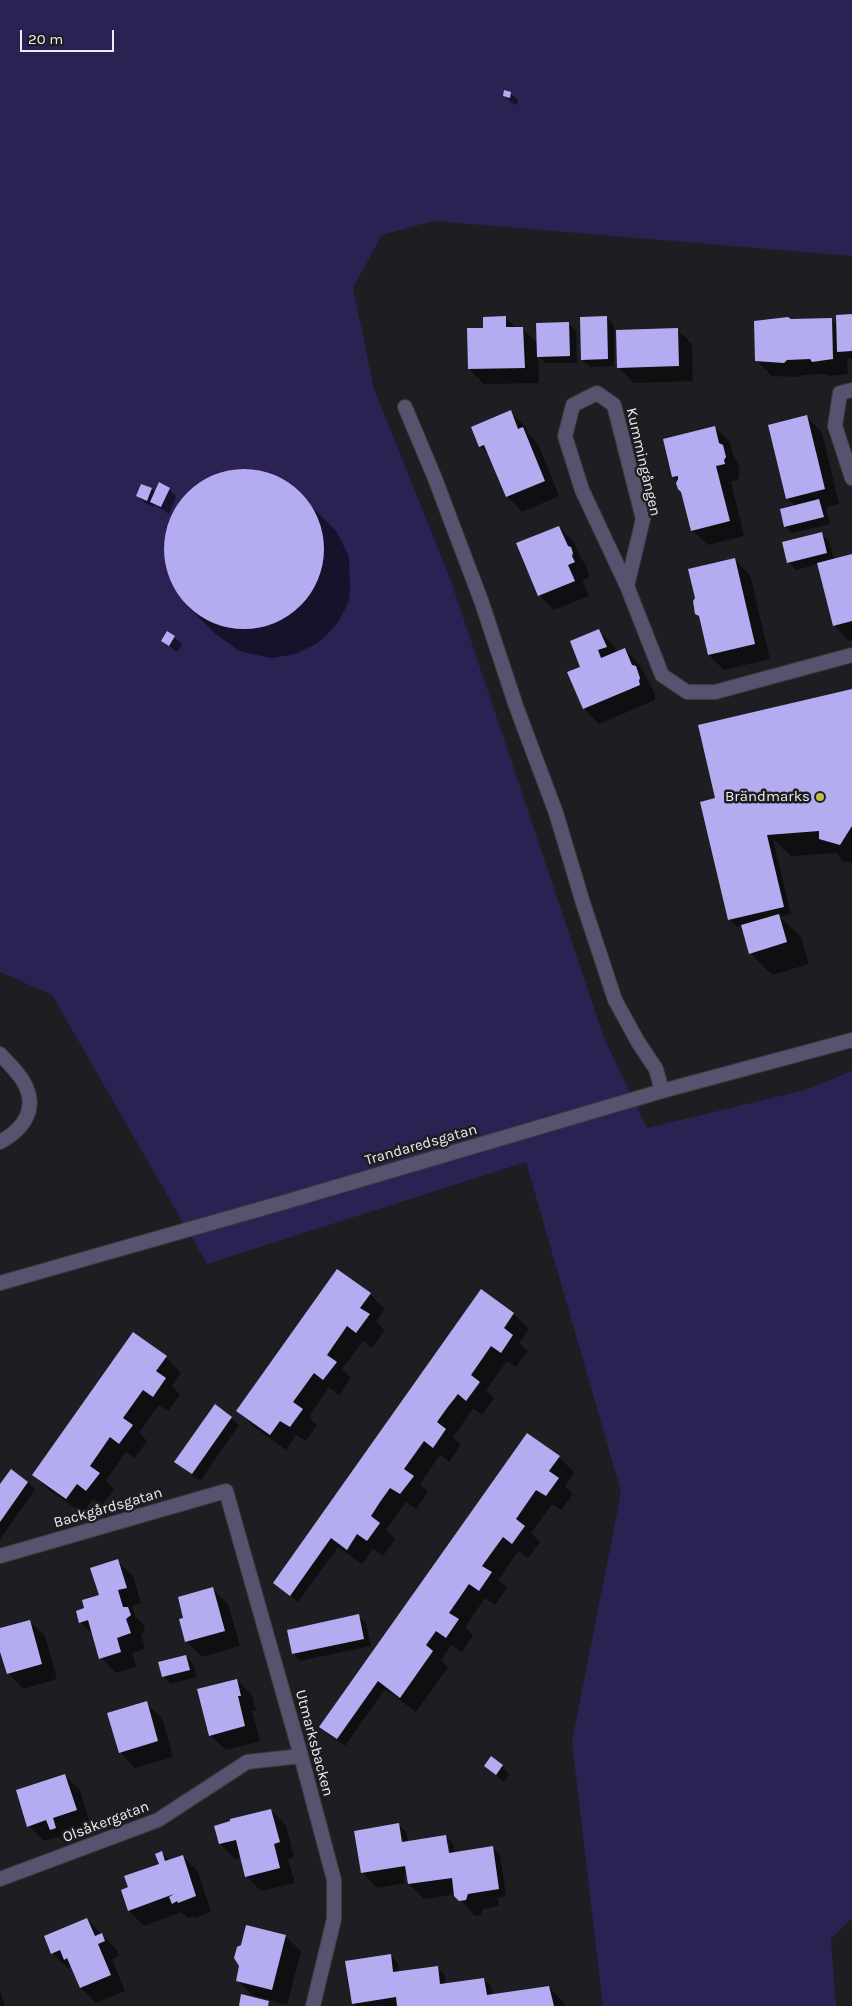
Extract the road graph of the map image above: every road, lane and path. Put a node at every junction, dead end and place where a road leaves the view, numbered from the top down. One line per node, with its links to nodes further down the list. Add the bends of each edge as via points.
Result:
1 (852, 390): 3 (street, via 840,392 835,426)
2 (405, 408): 8 (street, via 482,603 556,813 615,1000 656,1069)
3 (852, 478)
4 (627, 586): 4 (street, Kummingången, via 582,490 565,436 573,405 597,393 614,405 642,519); 5 (street, Kummingången, via 662,675 687,692 715,692)
5 (852, 655)
6 (852, 1040): 8 (street, Trandaredsgatan)
7 (0, 1054): 9 (street, via 23,1080 29,1108 26,1121)
8 (662, 1091): 10 (street, Trandaredsgatan)
9 (0, 1142)
10 (0, 1283)
11 (226, 1491): 12 (street, Backgårdsgatan); 13 (street, Utmarksbacken)
12 (0, 1556)
13 (301, 1756): 14 (street, Olsåkergatan, via 247,1762 158,1820); 15 (street, Utmarksbacken, via 334,1880 334,1920)
14 (0, 1879)
15 (313, 2006)

